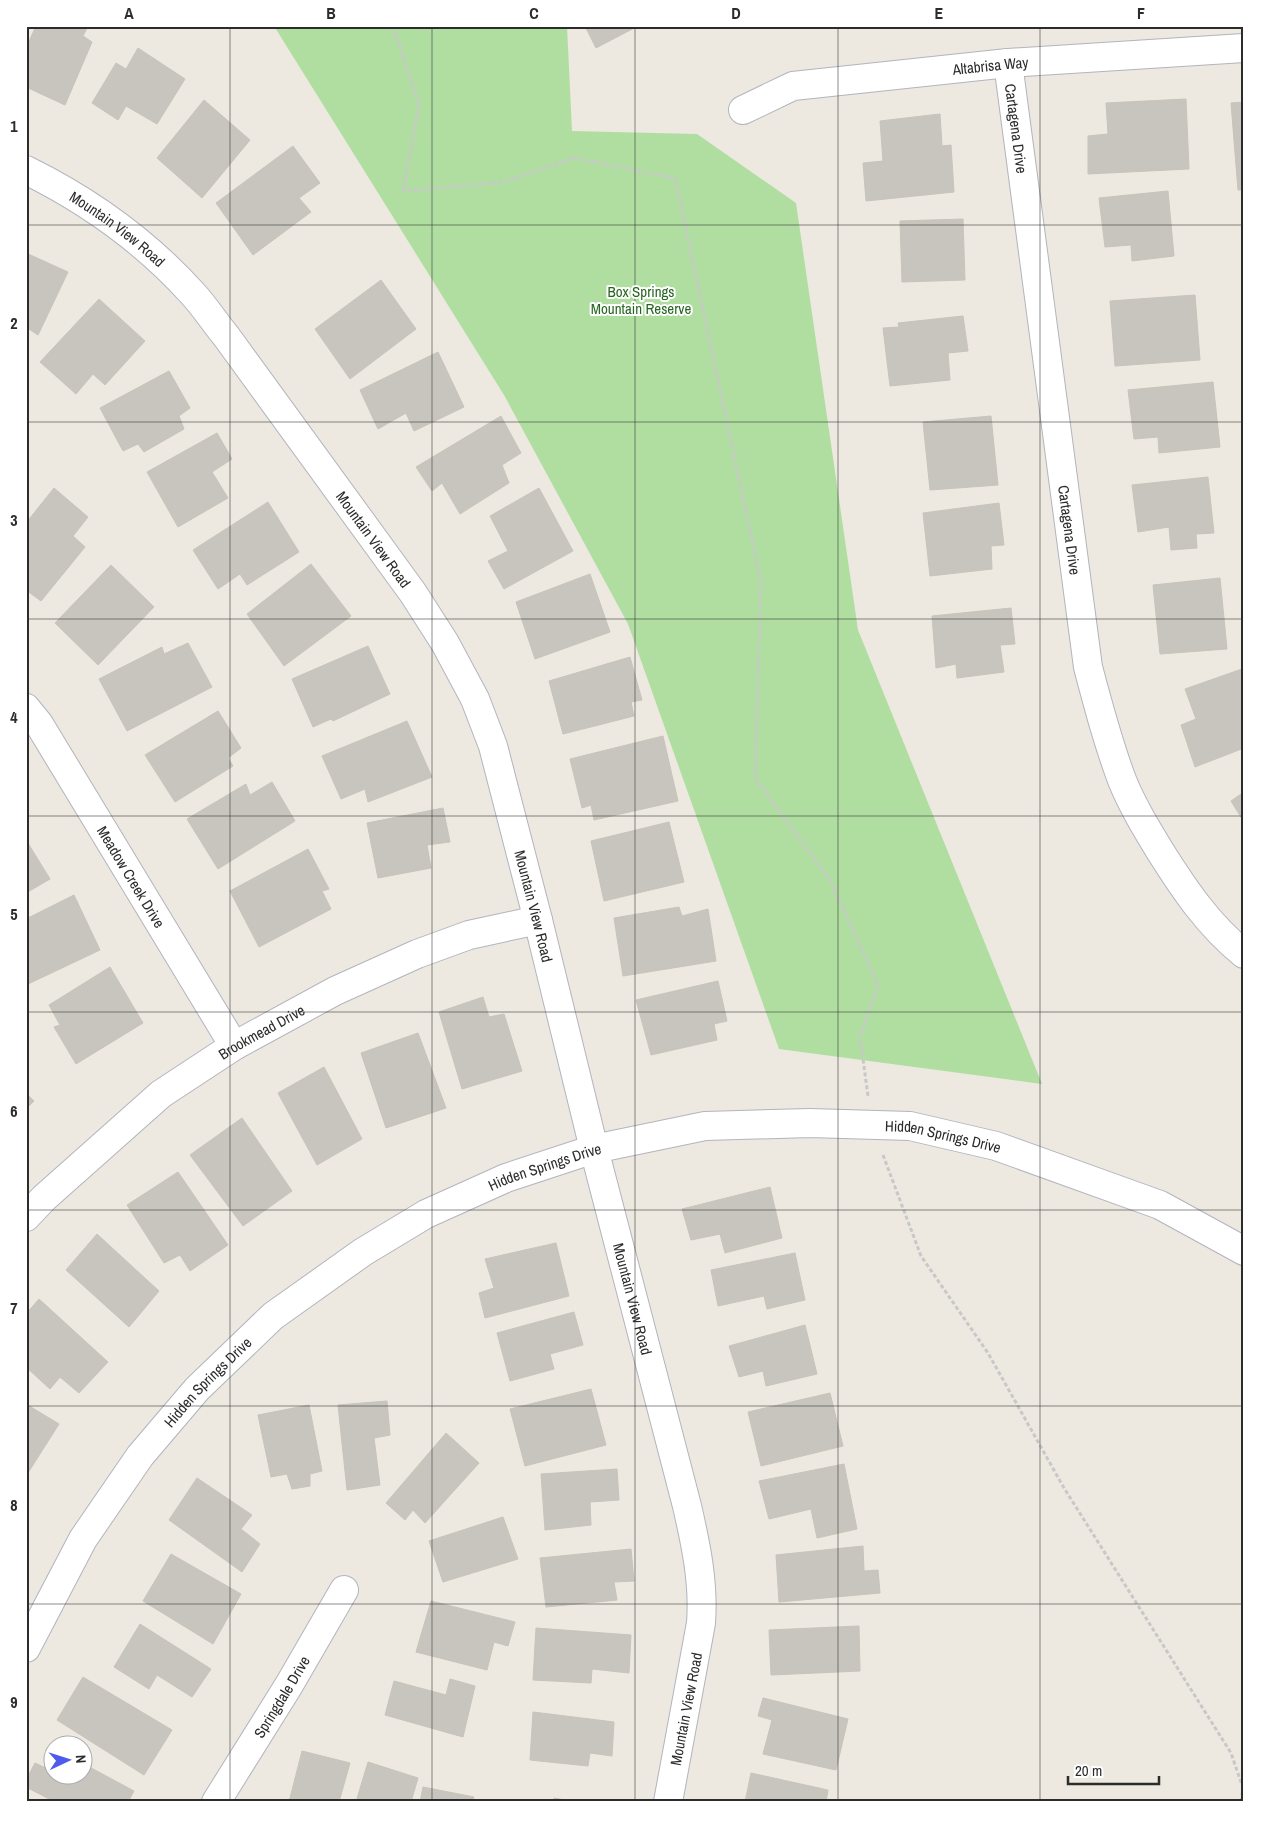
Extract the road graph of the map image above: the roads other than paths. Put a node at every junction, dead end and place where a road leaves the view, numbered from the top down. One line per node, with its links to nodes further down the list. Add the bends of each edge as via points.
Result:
1 (1244, 48): 2 (street, Altabrisa Way)
2 (1008, 63): 3 (street, Altabrisa Way, via 793,86); 7 (street, Cartagena Drive, via 1088,667 1107,738 1123,782 1146,829 1207,919)
3 (743, 110)
4 (26, 170): 6 (street, Mountain View Road, via 102,213 149,250 194,295 413,593 445,643 486,727)
5 (26, 708): 8 (street, Meadow Creek Drive, via 39,724)
6 (538, 920): 8 (street, Brookmead Drive, via 469,935 417,954 335,991); 9 (street, Mountain View Road)
7 (1244, 954)
8 (234, 1046): 10 (street, Brookmead Drive, via 161,1094)
9 (594, 1149): 11 (street, Hidden Springs Drive, via 706,1126 810,1122 910,1126 996,1146 1160,1205); 13 (street, Hidden Springs Drive, via 506,1178 426,1214 363,1252 273,1316 196,1389 140,1456 83,1540); 15 (street, Mountain View Road, via 687,1506 701,1576 703,1600 699,1644)
10 (26, 1217)
11 (1244, 1251)
12 (344, 1590): 14 (street, Springdale Drive)
13 (26, 1648)
14 (216, 1802)
15 (668, 1802)

